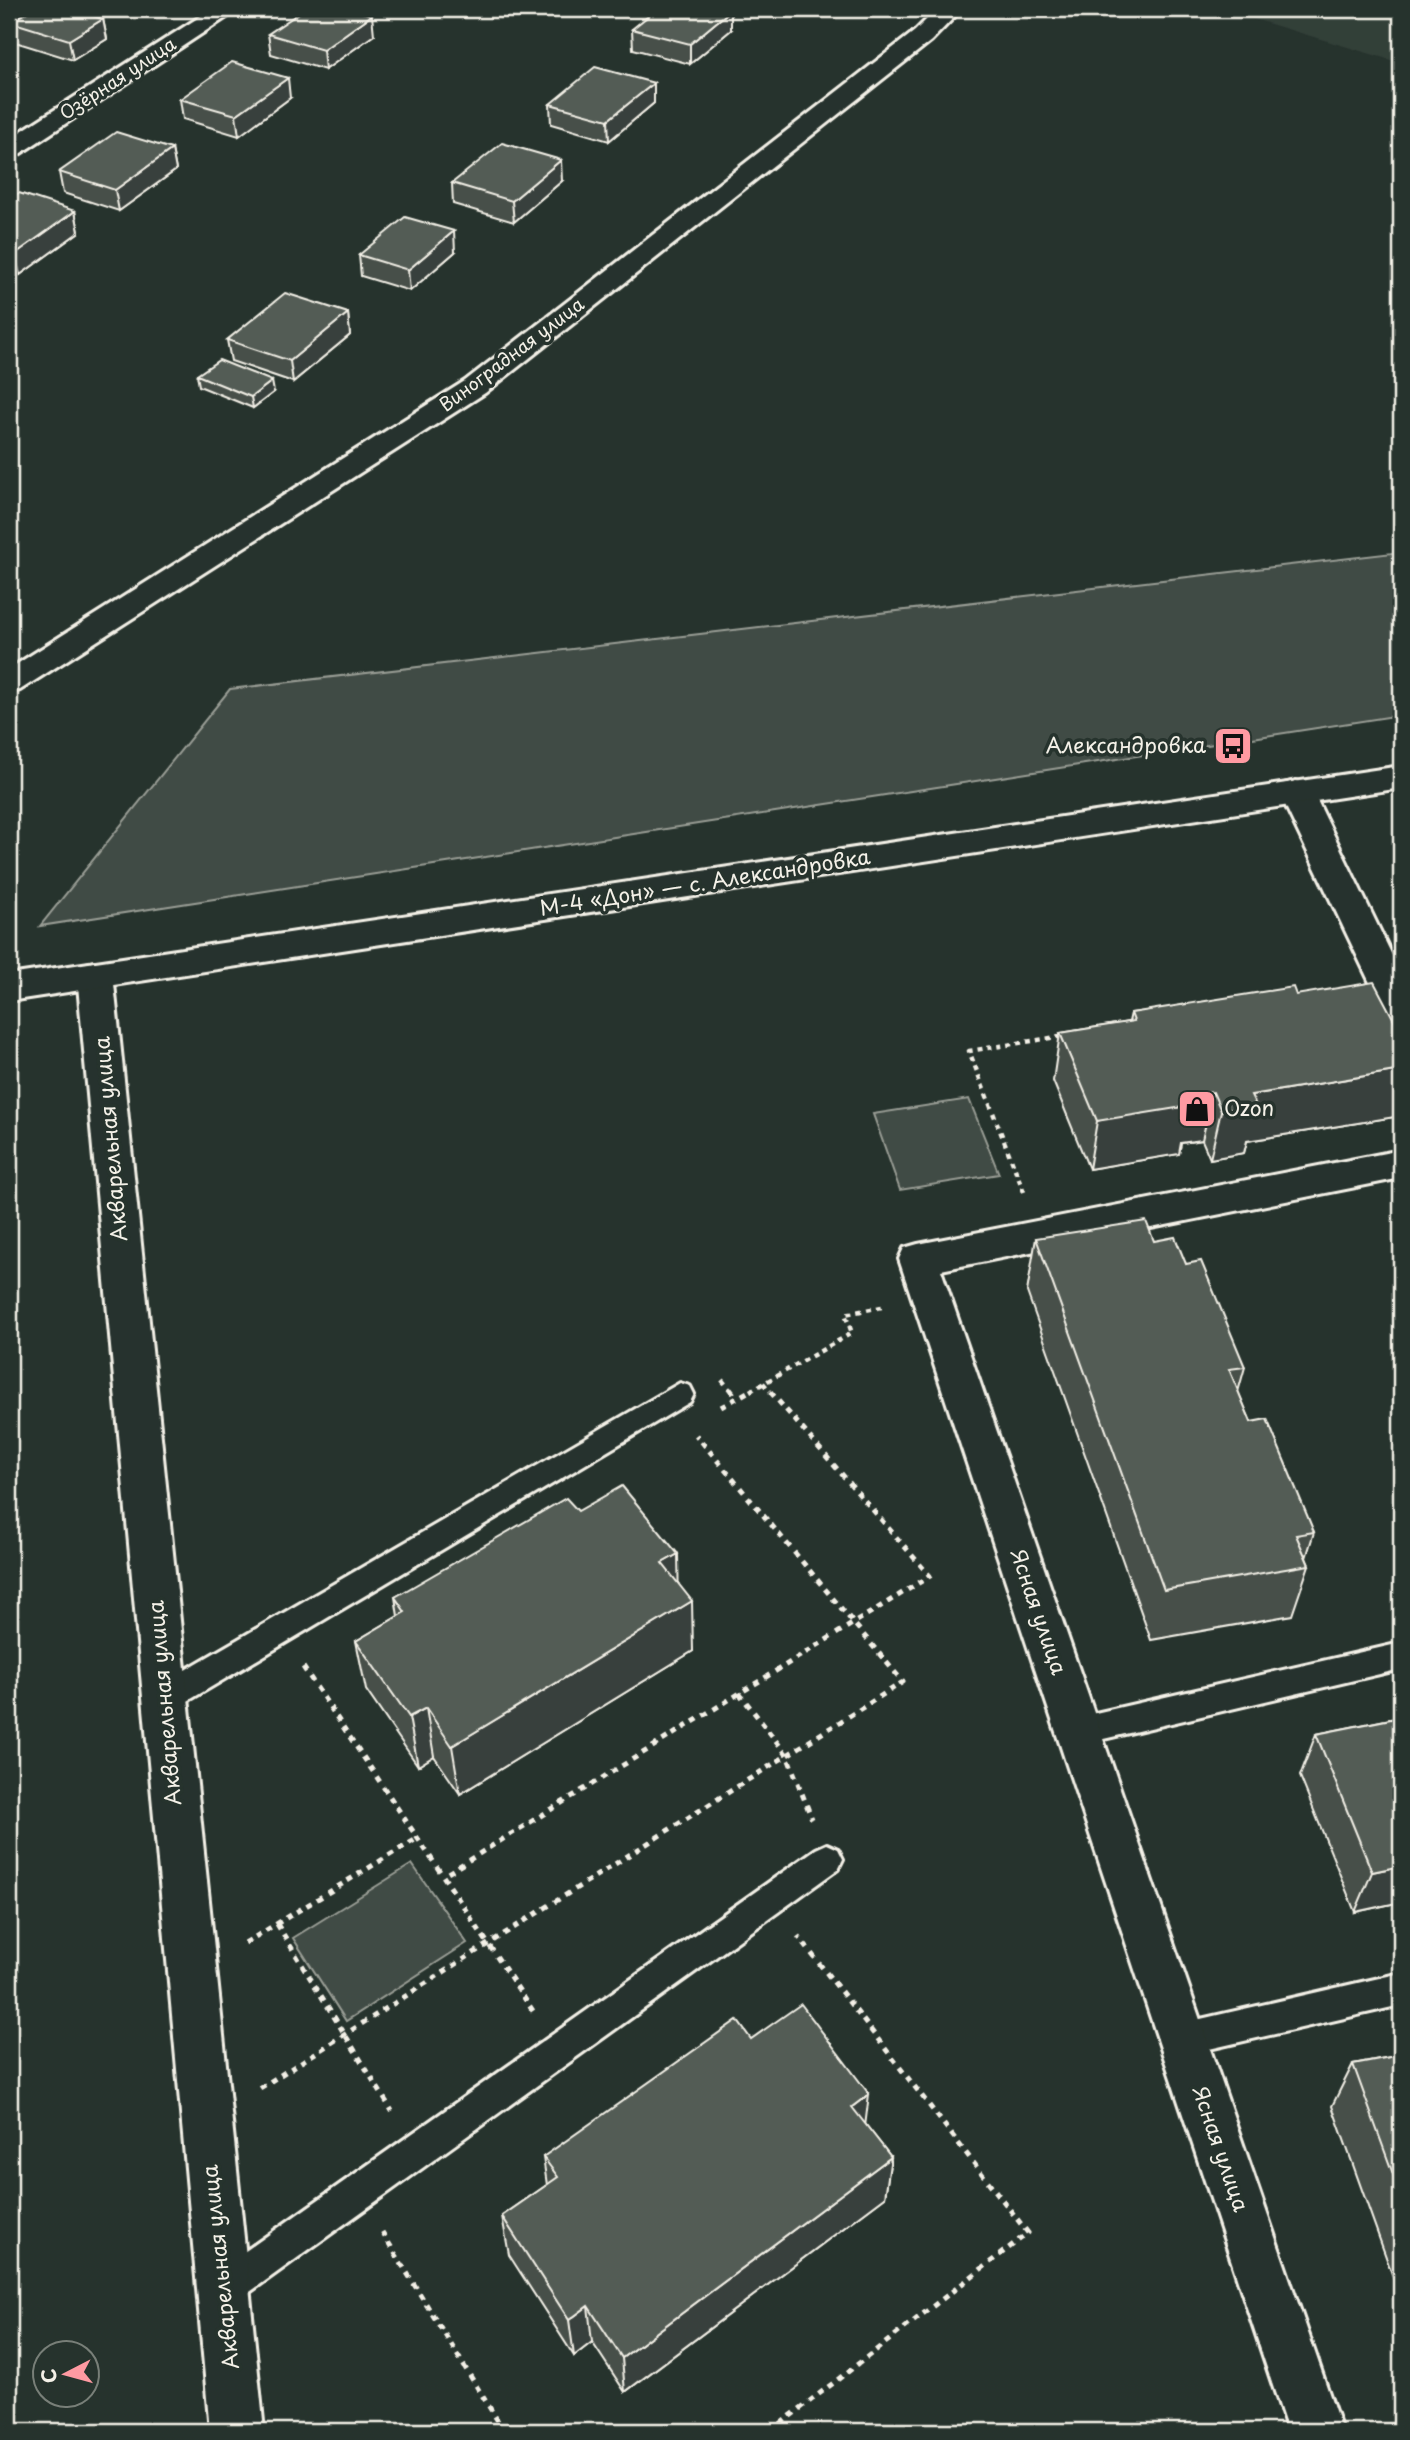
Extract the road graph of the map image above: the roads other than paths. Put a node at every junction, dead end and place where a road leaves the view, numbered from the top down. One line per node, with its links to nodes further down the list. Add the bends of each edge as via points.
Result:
1 (227, 9): 3 (street, Озёрная улица)
2 (950, 9): 4 (street, Виноградная улица, via 923,36 475,387)
3 (9, 150)
4 (9, 683)
5 (1401, 777): 6 (street, М-4 «Дон» — с. Александровка)
6 (1296, 792): 7 (street, М-4 «Дон» — с. Александровка); 9 (street)
7 (95, 974): 8 (street, М-4 «Дон» — с. Александровка); 13 (street, Акварельная улица)
8 (9, 988)
9 (1401, 1010)
10 (1401, 1164): 14 (street, Ясная улица, via 918,1259)
11 (680, 1395): 13 (lane)
12 (1401, 1656): 14 (lane)
13 (165, 1699): 18 (street, Акварельная улица)
14 (1078, 1731): 17 (street, Ясная улица)
15 (827, 1859): 18 (lane)
16 (1401, 1989): 17 (lane)
17 (1182, 2039): 20 (street, Ясная улица)
18 (223, 2290): 19 (street, Акварельная улица)
19 (237, 2431)
20 (1315, 2431)

